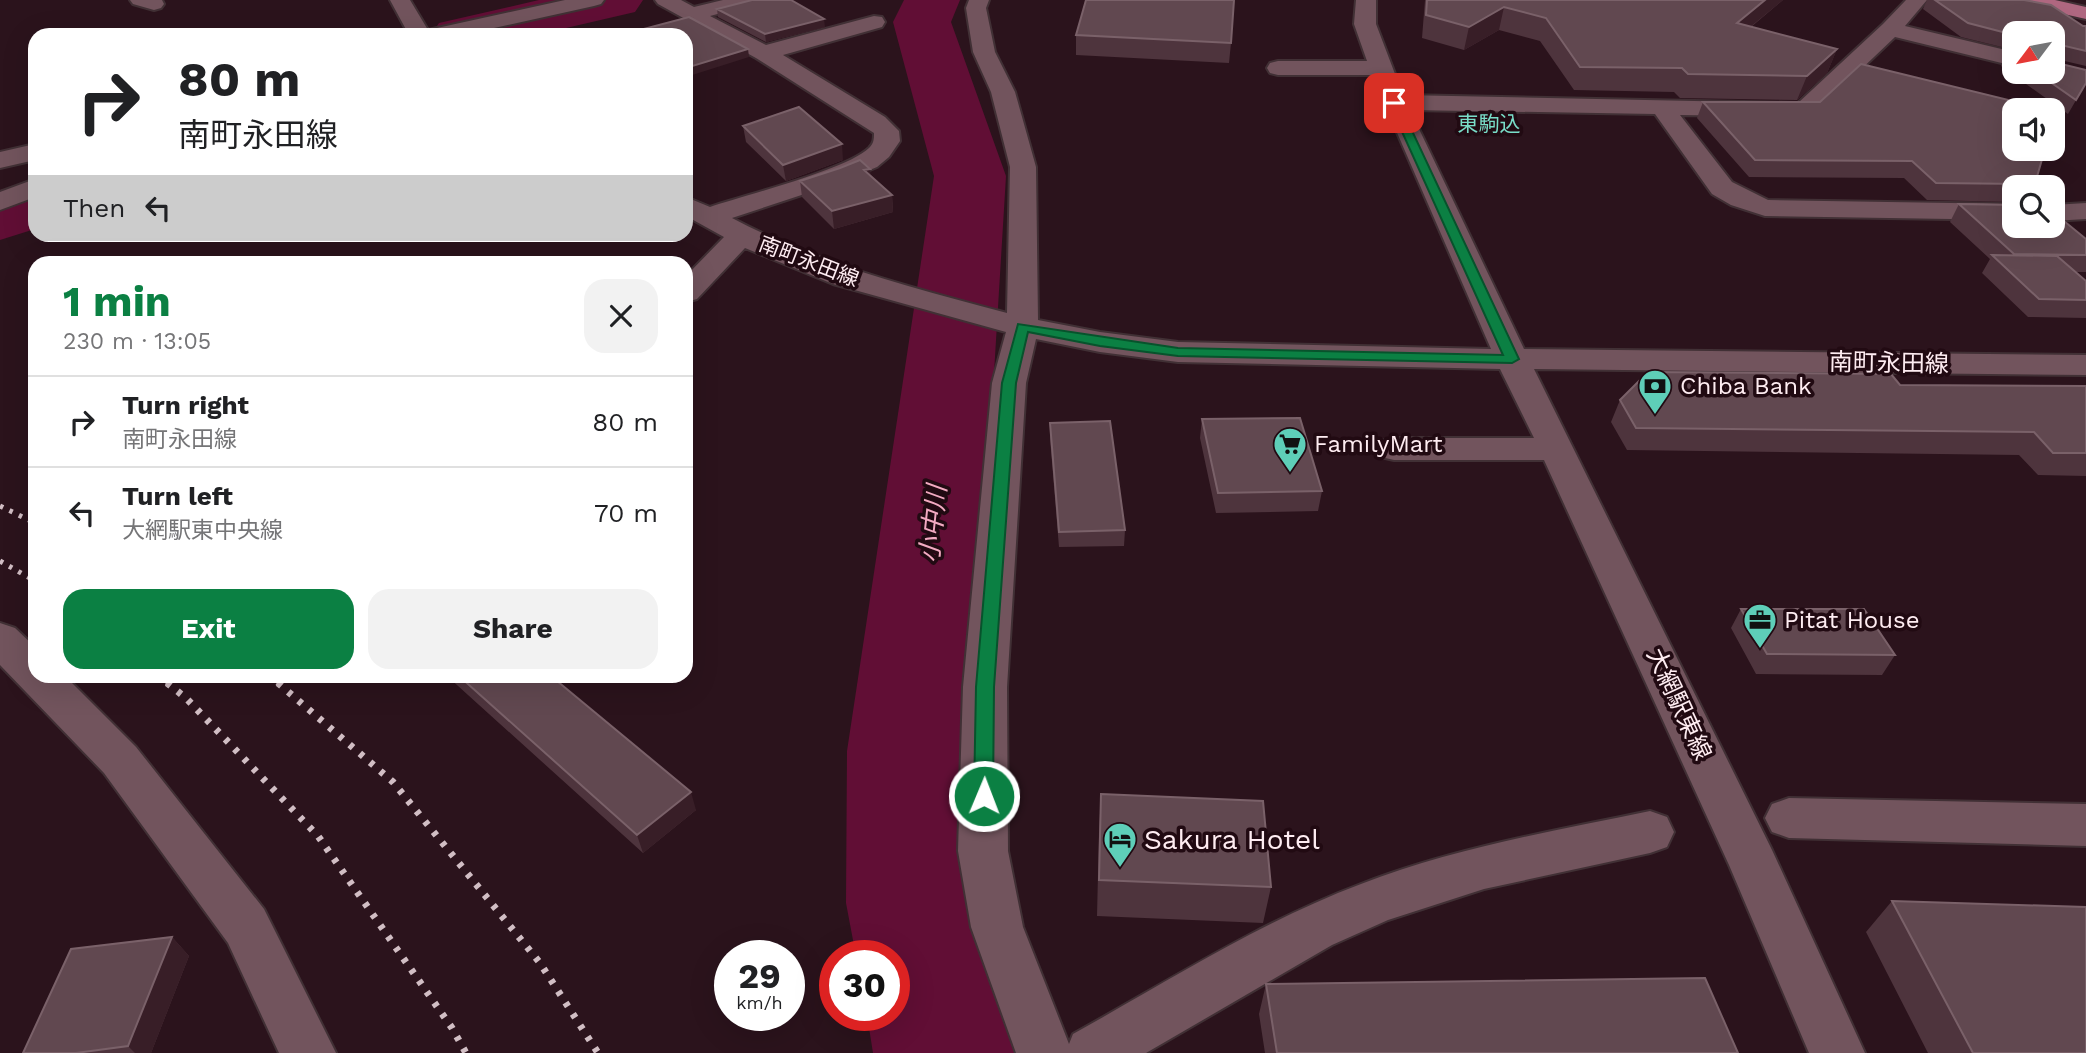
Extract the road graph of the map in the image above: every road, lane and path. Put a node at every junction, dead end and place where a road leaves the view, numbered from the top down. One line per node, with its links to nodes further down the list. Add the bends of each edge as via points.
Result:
1 (400, 0): 12 (street)
2 (594, 0): 13 (street)
3 (666, 0): 10 (street)
4 (748, 0): 10 (street)
5 (979, 0): 31 (street, via 976,8 984,52 1003,92 1023,167)
6 (1366, 0): 18 (street, 大網駅東線, via 1365,24)
7 (1917, 0): 14 (street)
8 (2027, 0): 9 (main road)
9 (2086, 13)
10 (692, 14): 15 (street)
11 (874, 22): 15 (street)
12 (416, 28)
13 (464, 28)
14 (1891, 29): 16 (street); 20 (street, via 1804,110)
15 (764, 53): 25 (street, via 876,122 886,131 887,141 869,161 832,176)
16 (2002, 56)
17 (1278, 68): 18 (street)
18 (1381, 68): 19 (street, 大網駅東線)
19 (1394, 103): 20 (street); 32 (street, 大網駅東線)
20 (1662, 107): 27 (street, via 1722,188 1765,208)
21 (28, 154): 22 (street)
22 (0, 160)
23 (28, 190): 24 (street)
24 (0, 202)
25 (697, 211): 29 (street, 南町永田線)
26 (2086, 211): 28 (street)
27 (2002, 212)
28 (2065, 212)
29 (742, 235): 30 (street); 31 (street, 南町永田線, via 812,267)
30 (693, 286)
31 (1023, 327): 32 (street, 南町永田線, via 1178,352); 43 (street, via 1009,383 988,645 983,851 997,927)
32 (1512, 359): 33 (street, 南町永田線); 35 (street, 大網駅東線)
33 (2086, 365)
34 (1394, 449): 35 (street)
35 (1558, 449): 45 (street, 大網駅東線)
36 (0, 639): 37 (street)
37 (28, 666)
38 (45, 683): 42 (street, via 121,760 246,926)
39 (1789, 818): 40 (street)
40 (2086, 825)
41 (1650, 832): 44 (street, via 1484,867 1376,901 1314,928)
42 (308, 1053)
43 (1044, 1053)
44 (1093, 1053)
45 (1837, 1053)

